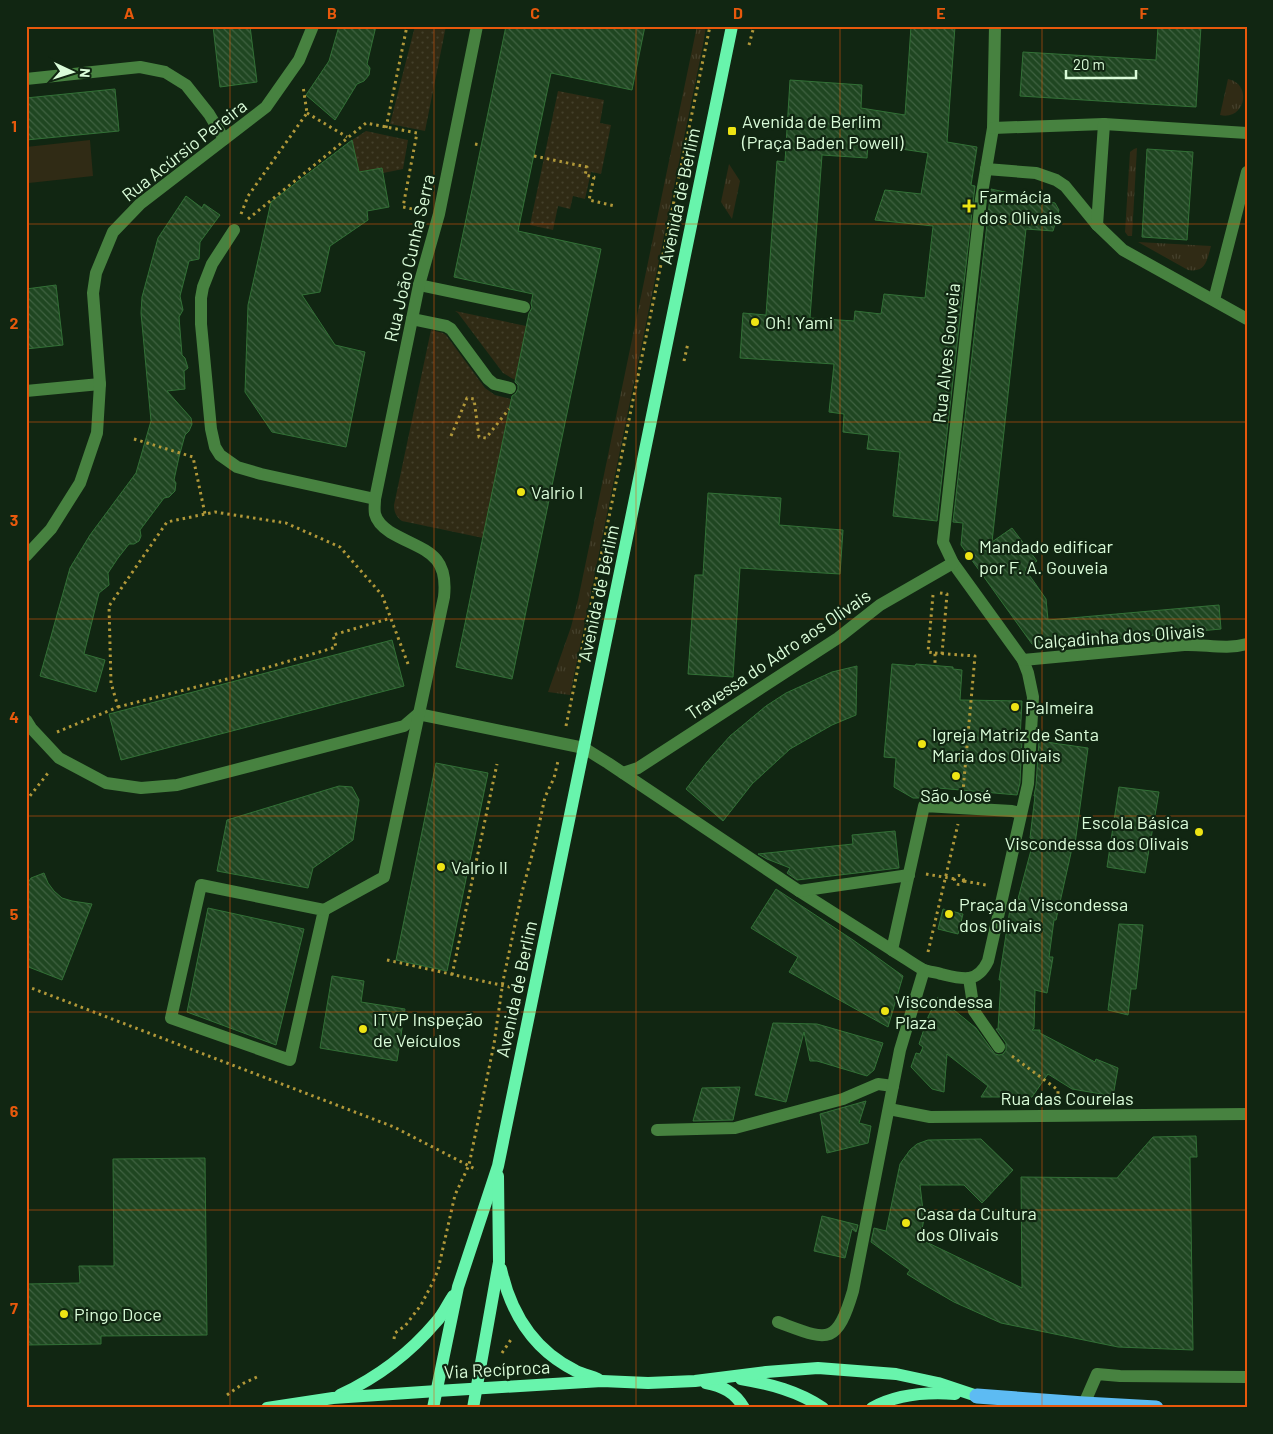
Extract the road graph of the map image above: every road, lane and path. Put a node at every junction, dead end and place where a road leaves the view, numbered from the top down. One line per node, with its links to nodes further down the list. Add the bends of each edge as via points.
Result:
1 (313, 26): 15 (street, Rua Acúrsio Pereira, via 299,60 266,107)
2 (407, 26): 11 (path)
3 (477, 26): 23 (street, Rua João Cunha Serra)
4 (710, 26): 53 (path)
5 (732, 26): 56 (main road, Avenida de Berlim)
6 (754, 26): 8 (path)
7 (995, 26): 12 (street, Rua Alves Gouveia)
8 (749, 45)
9 (26, 80): 15 (street, via 140,67 165,72 186,85)
10 (1104, 124): 12 (street); 13 (street); 24 (street)
11 (386, 128): 14 (path, via 366,123); 23 (path, via 417,133 403,207)
12 (992, 128): 19 (street, Rua Alves Gouveia)
13 (1247, 134)
14 (347, 137): 21 (path, via 307,113); 25 (path)
15 (224, 139): 33 (street, Rua Acúrsio Pereira, via 140,204 113,232 96,273 93,293)
16 (475, 144): 17 (path)
17 (481, 145)
18 (534, 156): 22 (path, via 587,167 585,175 594,177 589,200)
19 (986, 169): 24 (street, via 1036,173 1056,180 1066,186); 42 (street, Rua Alves Gouveia, via 943,542)
20 (1247, 172): 27 (street)
21 (248, 196)
22 (615, 206)
23 (439, 214): 26 (street, Rua João Cunha Serra)
24 (1097, 225): 27 (street, via 1123,250)
25 (234, 230): 39 (street, via 212,264 201,298 215,447 220,455 237,467)
26 (419, 285): 28 (street); 29 (street, Rua João Cunha Serra)
27 (1214, 300): 30 (street)
28 (524, 307)
29 (412, 319): 34 (street, via 451,329 488,379); 39 (street, Rua João Cunha Serra)
30 (1247, 319)
31 (688, 343): 32 (path)
32 (684, 361)
33 (100, 384): 35 (street); 41 (street, Rua Acúrsio Pereira, via 96,433 80,483 51,529)
34 (510, 388)
35 (26, 391)
36 (509, 409): 37 (path, via 486,438 479,437 474,399 467,398)
37 (451, 436)
38 (134, 439): 40 (path, via 193,457)
39 (375, 499): 52 (street, via 378,521 394,534 430,553 444,576 444,596)
40 (205, 514): 44 (path, via 215,512 286,523 340,547 382,595); 51 (path, via 166,522 109,606 111,683)
41 (26, 556)
42 (948, 566): 43 (path); 48 (street, Rua Alves Gouveia); 61 (street, Travessa do Adro aos Olivais, via 880,605 838,638 638,768)
43 (940, 593): 46 (path, via 934,593 928,652); 47 (path, via 947,594)
44 (390, 618): 49 (path); 51 (path, via 333,635 336,647 239,676)
45 (1247, 644): 48 (street, Calçadinha dos Olivais, via 1228,647 1194,644)
46 (936, 653): 47 (path); 50 (path)
47 (942, 654): 59 (path, via 975,656)
48 (1023, 660): 65 (street, via 1032,688 1033,707 1028,784)
49 (408, 664)
50 (935, 666)
51 (118, 706): 55 (path)
52 (418, 714): 56 (street); 57 (street, via 404,726 177,785 140,788 106,783); 70 (street, via 384,877)
53 (568, 715)
54 (26, 720): 57 (street)
55 (52, 734)
56 (584, 748): 61 (street); 86 (main road, Avenida de Berlim)
57 (59, 758): 63 (path)
58 (957, 760): 59 (path)
59 (966, 760): 64 (path)
60 (497, 764): 74 (path)
61 (623, 773): 69 (street)
62 (554, 778): 77 (path, via 545,797)
63 (26, 801)
64 (962, 808): 65 (street); 66 (street, via 924,806); 73 (path)
65 (1021, 813): 75 (street, via 988,960 978,975)
66 (909, 875): 69 (street); 71 (street)
67 (949, 878): 68 (path, via 961,876)
68 (969, 882)
69 (799, 891): 71 (street)
70 (324, 910): 70 (street, via 290,1060 171,1018 201,885)
71 (892, 950): 73 (street)
72 (386, 960): 74 (path)
73 (924, 970): 75 (street); 80 (street, via 900,1050)
74 (452, 974): 77 (path)
75 (969, 978): 79 (street, via 974,1011)
76 (26, 986): 85 (path, via 394,1127)
77 (502, 986): 78 (path); 85 (path, via 494,1044)
78 (514, 988)
79 (999, 1047): 83 (path, via 1058,1090)
80 (893, 1086): 81 (street); 84 (street, via 878,1084 842,1099 735,1128)
81 (889, 1108): 83 (street, Rua das Courelas, via 930,1117); 90 (street, via 847,1313 832,1334 825,1336 816,1336)
82 (1247, 1114): 83 (street, Rua das Courelas)
83 (1058, 1116)
84 (657, 1130)
85 (469, 1166): 87 (path); 92 (path, via 455,1195 438,1270 428,1294 414,1316 395,1333)
86 (498, 1166): 88 (main road, Avenida de Berlim); 89 (main road, Avenida de Berlim)
87 (477, 1170)
88 (499, 1262): 97 (main road, via 513,1308 525,1329 555,1358); 99 (main road, Avenida de Berlim)
89 (458, 1288): 100 (main road, Avenida de Berlim); 103 (main road, via 437,1321 414,1346 379,1374)
90 (778, 1322)
91 (514, 1335): 93 (path)
92 (394, 1340)
93 (502, 1353)
94 (259, 1376): 101 (path)
95 (731, 1377): 98 (main road, Via Recíproca); 102 (main road, Via Recíproca, via 834,1368 896,1374); 109 (main road, via 790,1391)
96 (1247, 1377): 104 (street, via 1097,1374)
97 (602, 1381): 98 (main road, Via Recíproca); 99 (main road, Via Recíproca)
98 (695, 1381): 108 (main road, via 721,1386 731,1392)
99 (477, 1388): 100 (main road, Via Recíproca); 107 (main road, Avenida de Berlim)
100 (437, 1391): 103 (main road, Via Recíproca); 106 (main road, Avenida de Berlim)
101 (228, 1395)
102 (977, 1396): 104 (highway); 110 (main road, via 919,1394)
103 (333, 1398): 105 (main road, Via Recíproca)
104 (1084, 1404): 111 (highway)
105 (270, 1407)
106 (433, 1408)
107 (473, 1408)
108 (744, 1408)
109 (823, 1408)
110 (872, 1408)
111 (1156, 1408)

